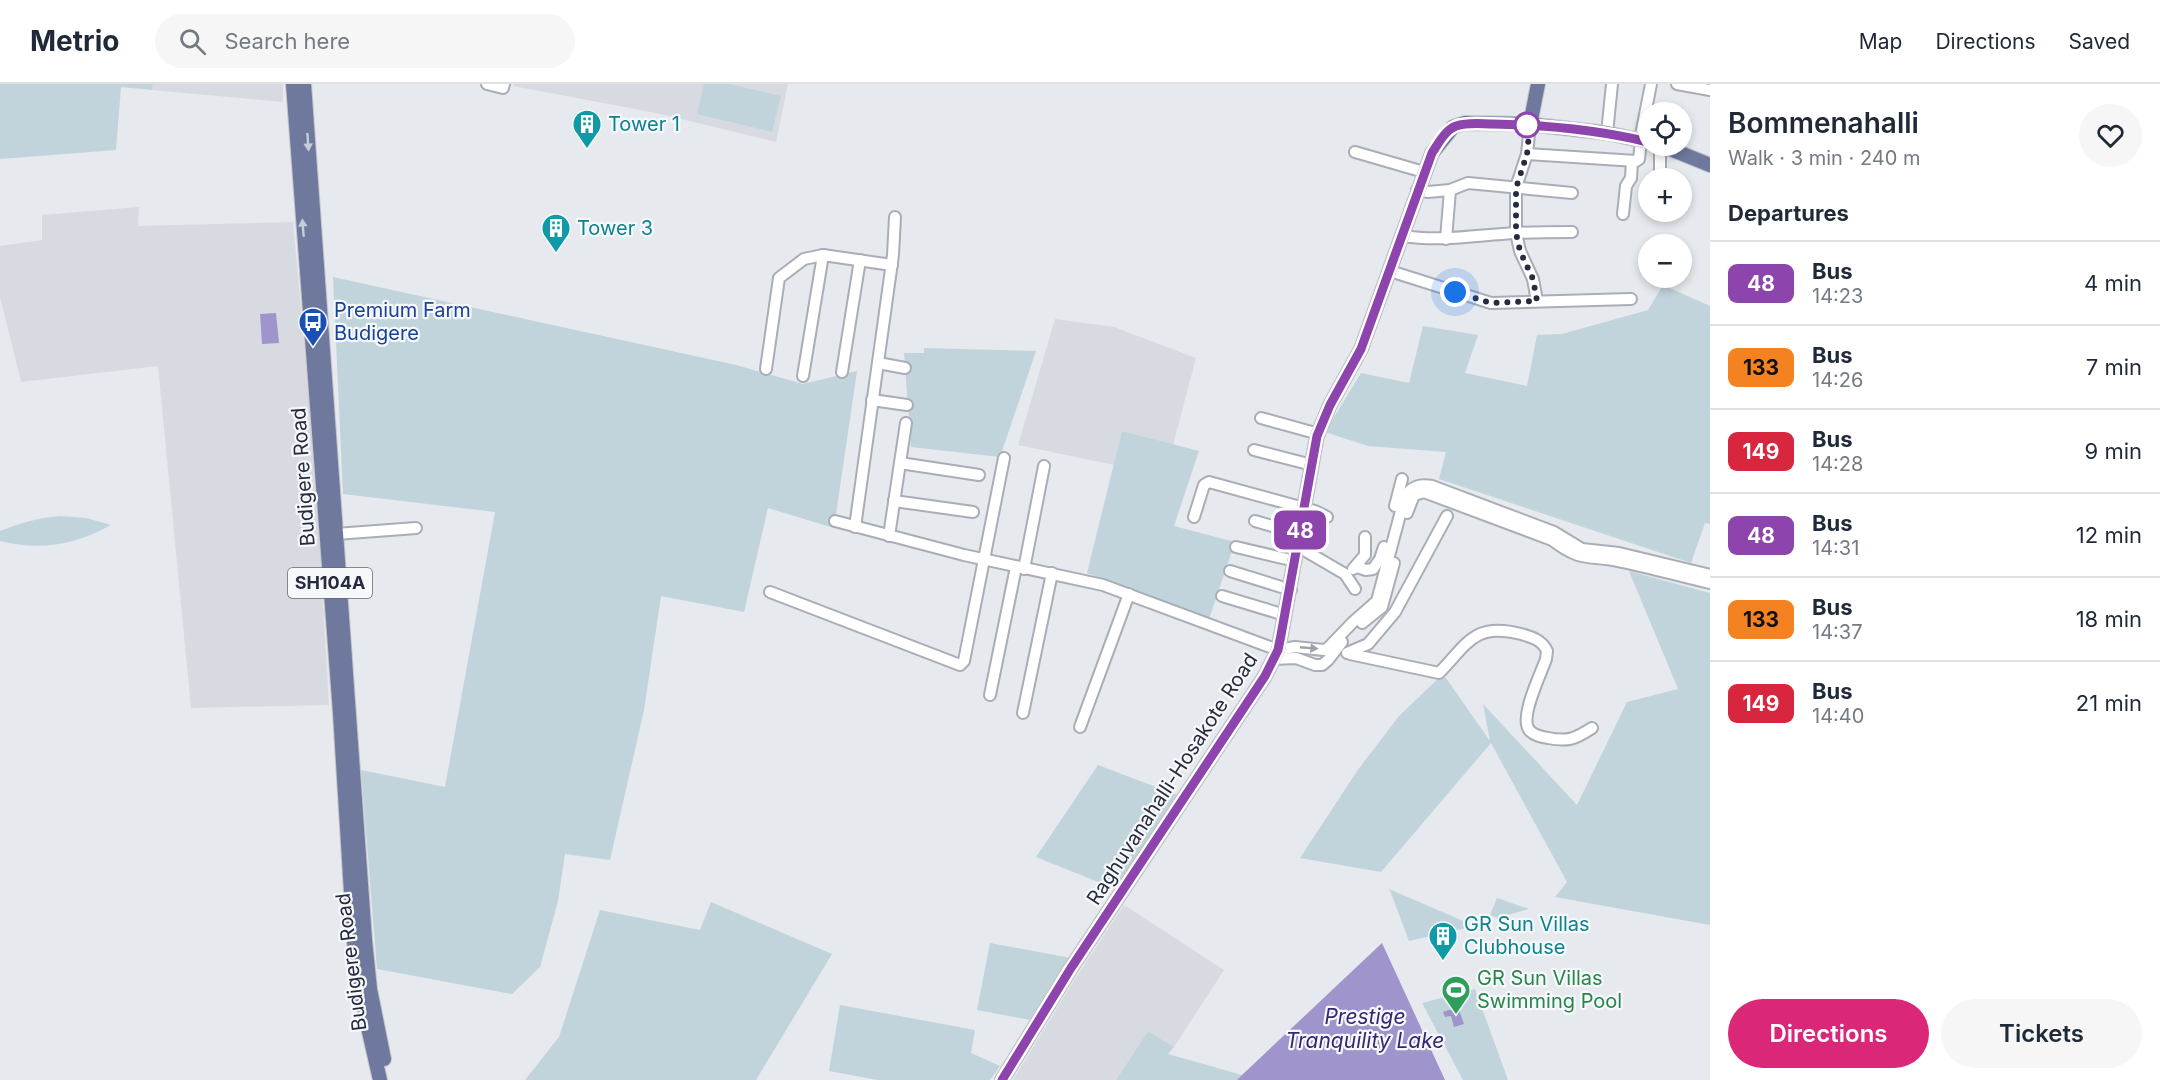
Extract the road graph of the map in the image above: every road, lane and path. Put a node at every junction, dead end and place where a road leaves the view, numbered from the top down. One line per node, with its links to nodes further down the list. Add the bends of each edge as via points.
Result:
1 (292, 84): 55 (main road, Budigere Road / SH104A, one-way to 1)
2 (304, 84): 55 (main road, Budigere Road / SH104A, one-way to 55)
3 (487, 84): 4 (street, via 503,88)
4 (504, 84)
5 (1538, 84): 11 (main road)
6 (1612, 84): 12 (street)
7 (1651, 84): 10 (street)
8 (1677, 84): 9 (street)
9 (1710, 90)
10 (1648, 102)
11 (1530, 125): 12 (main road, Raghuvanahalli-Hosakote Road); 15 (street); 20 (main road, Raghuvanahalli-Hosakote Road, via 1465,123 1453,127 1432,153)
12 (1607, 133): 13 (main road, Raghuvanahalli-Hosakote Road)
13 (1638, 140)
14 (1355, 152): 20 (street)
15 (1527, 154): 18 (street); 21 (street)
16 (1640, 156): 18 (street)
17 (1687, 156): 19 (main road)
18 (1632, 161): 25 (street)
19 (1710, 165)
20 (1424, 172): 22 (main road, Raghuvanahalli-Hosakote Road)
21 (1516, 188): 23 (street, via 1468,183); 24 (street); 28 (street)
22 (1417, 190): 23 (street); 29 (main road, Raghuvanahalli-Hosakote Road)
23 (1450, 190): 30 (street)
24 (1572, 193)
25 (1623, 214)
26 (895, 217): 33 (street)
27 (1572, 232): 28 (street)
28 (1516, 233): 30 (street); 36 (street)
29 (1403, 236): 30 (street); 34 (main road, Raghuvanahalli-Hosakote Road)
30 (1446, 239)
31 (823, 255): 32 (street); 39 (street, via 804,259 779,278); 41 (street)
32 (860, 260): 33 (street); 40 (street)
33 (891, 265): 37 (street)
34 (1390, 271): 36 (street, via 1491,303); 46 (main road, Raghuvanahalli-Hosakote Road, via 1361,349)
35 (1631, 299): 36 (street)
36 (1537, 301)
37 (878, 363): 38 (street); 42 (street)
38 (905, 368)
39 (766, 369)
40 (842, 372)
41 (802, 376)
42 (872, 400): 43 (street); 63 (street)
43 (907, 405)
44 (1261, 418): 46 (street)
45 (906, 423): 49 (street)
46 (1319, 434): 50 (main road, Raghuvanahalli-Hosakote Road)
47 (1254, 450): 50 (street)
48 (1004, 458): 70 (street)
49 (900, 463): 52 (street); 54 (street)
50 (1312, 465): 56 (main road, Raghuvanahalli-Hosakote Road)
51 (1044, 466): 73 (street)
52 (979, 475)
53 (1402, 479): 72 (street, via 1380,559 1373,569)
54 (894, 501): 57 (street); 66 (street)
55 (329, 504): 65 (main road, Budigere Road / SH104A); 91 (main road, Budigere Road / SH104A, via 357,972)
56 (1304, 508): 59 (street, via 1208,482); 60 (street); 68 (main road, Raghuvanahalli-Hosakote Road)
57 (973, 512)
58 (1446, 516): 85 (street, via 1395,612 1368,644)
59 (1194, 517)
60 (1327, 517)
61 (835, 521): 63 (street)
62 (1256, 521): 68 (street)
63 (855, 526): 66 (street)
64 (416, 528): 65 (street)
65 (336, 534): 92 (main road, Budigere Road / SH104A, via 366,950)
66 (889, 536): 70 (street)
67 (1365, 537): 72 (street, via 1365,555)
68 (1298, 540): 71 (main road, Raghuvanahalli-Hosakote Road); 76 (street)
69 (1236, 547): 71 (street)
70 (984, 560): 73 (street); 80 (street, via 964,661 960,665)
71 (1295, 561): 79 (main road, Raghuvanahalli-Hosakote Road)
72 (1357, 567): 76 (street)
73 (1020, 568): 75 (street); 87 (street)
74 (1230, 571): 79 (street)
75 (1052, 573): 81 (street); 88 (street)
76 (1345, 574): 78 (street)
77 (1708, 578): 84 (street, via 1580,557 1564,549 1553,536 1414,491 1382,607)
78 (1356, 589)
79 (1290, 590): 83 (main road, Raghuvanahalli-Hosakote Road)
80 (770, 592)
81 (1129, 594): 86 (street); 89 (street)
82 (1222, 596): 83 (street)
83 (1285, 615): 86 (main road, Raghuvanahalli-Hosakote Road)
84 (1332, 649): 85 (street); 86 (street, one-way to 84, via 1295,647); 86 (street, via 1322,665)
85 (1350, 654): 90 (street, via 1439,673 1476,635 1486,630 1524,634 1540,640 1547,651 1527,716 1530,732 1562,741 1577,738)
86 (1275, 655): 93 (main road, Raghuvanahalli-Hosakote Road)
87 (990, 695)
88 (1023, 712)
89 (1080, 727)
90 (1592, 728)
91 (380, 1080)
92 (389, 1080)
93 (1002, 1080)

